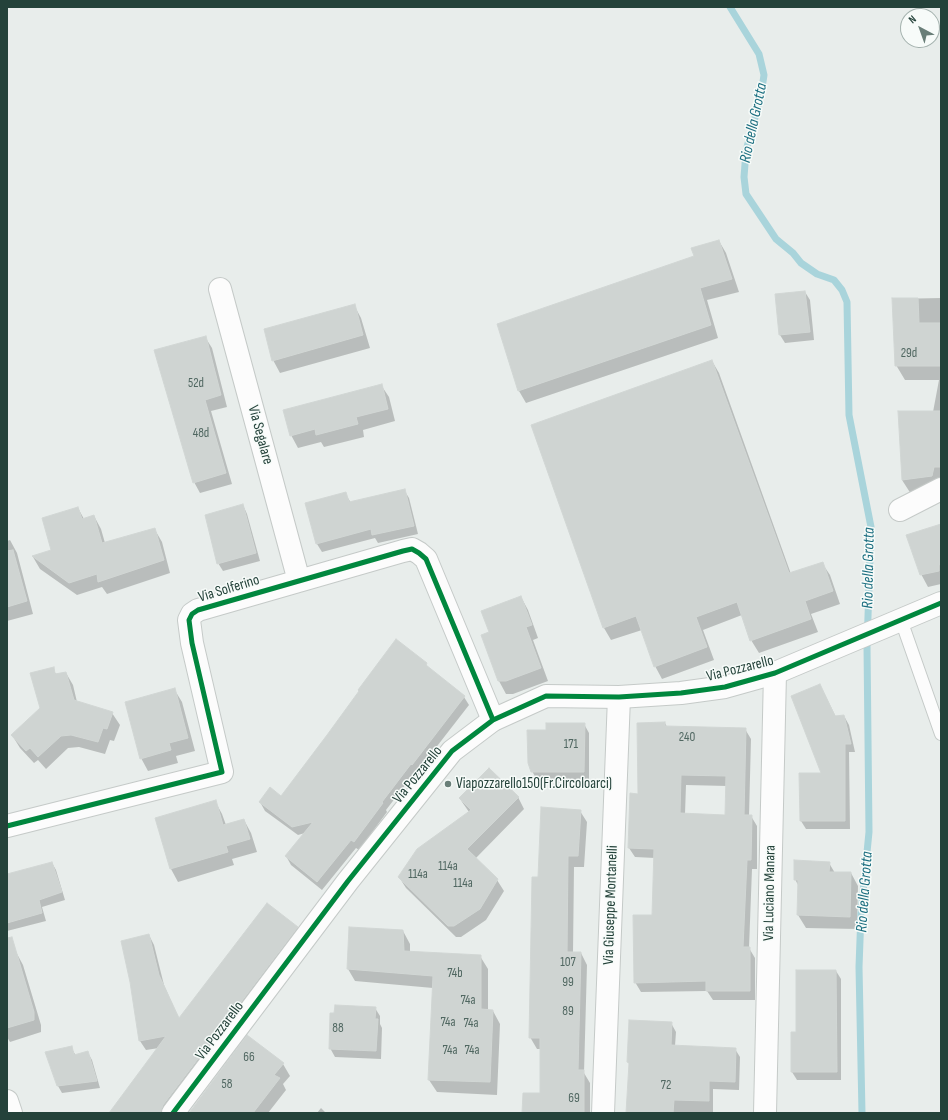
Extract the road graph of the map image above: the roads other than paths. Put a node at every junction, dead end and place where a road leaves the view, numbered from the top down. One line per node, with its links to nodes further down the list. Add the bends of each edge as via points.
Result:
1 (220, 289): 4 (street, Via Segalare)
2 (941, 488): 3 (street)
3 (900, 510)
4 (300, 581): 9 (street, Via Solferino, via 402,551 412,549 419,553 426,559); 11 (street, Via Solferino, via 198,610 189,620 222,772)
5 (941, 603): 6 (street, Via Pozzarello)
6 (894, 623): 7 (street, Via Pozzarello); 10 (lane)
7 (775, 673): 8 (street, Via Pozzarello, via 726,687); 16 (street, Via Luciano Manara)
8 (619, 697): 9 (street, Via Pozzarello, via 546,696); 15 (street, Via Giuseppe Montanelli)
9 (493, 720): 14 (street, Via Pozzarello, via 452,750 348,881)
10 (941, 734)
11 (7, 826)
12 (7, 1101): 13 (street)
13 (11, 1113)
14 (172, 1113)
15 (603, 1113)
16 (765, 1113)

